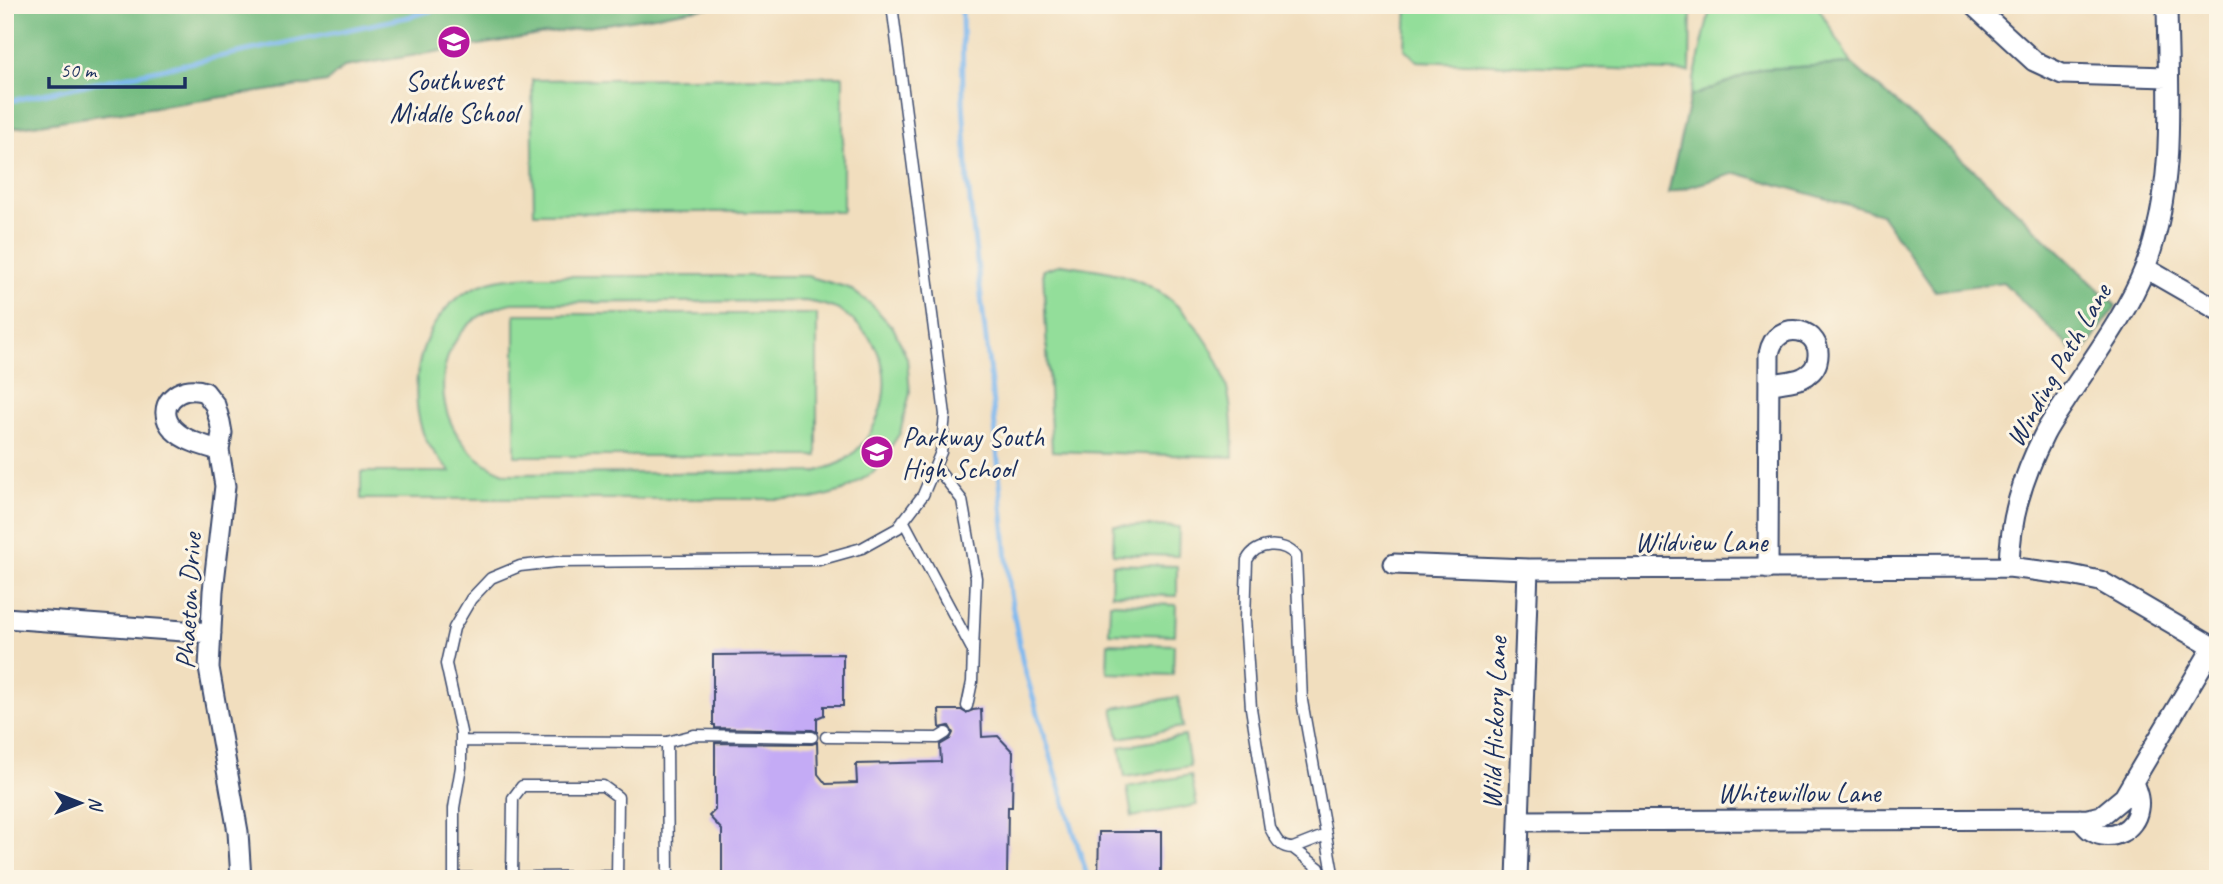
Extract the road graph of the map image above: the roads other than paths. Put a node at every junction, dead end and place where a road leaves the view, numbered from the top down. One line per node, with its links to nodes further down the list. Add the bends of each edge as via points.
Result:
1 (892, 5): 9 (lane, via 945,415)
2 (1973, 5): 4 (street, via 2034,61 2062,74)
3 (2167, 5): 4 (street, Winding Path Lane)
4 (2168, 77): 5 (street, Winding Path Lane, via 2166,180)
5 (2145, 268): 6 (street); 12 (street, Winding Path Lane, via 2125,309 2044,434 2019,497 2010,533)
6 (2218, 310)
7 (1770, 385): 14 (street)
8 (219, 450): 16 (street, Phaeton Drive, via 225,486)
9 (935, 466): 10 (lane, via 923,495); 18 (lane, via 962,500 976,578)
10 (904, 520): 18 (lane); 23 (lane, via 862,548 819,560 556,562 520,566 491,579 471,599 454,628 446,664)
11 (1394, 564): 13 (street, Wildview Lane)
12 (2009, 567): 14 (street, Wildview Lane); 17 (street, via 2100,581)
13 (1528, 569): 14 (street, Wildview Lane); 25 (street, Wild Hickory Lane)
14 (1768, 569)
15 (5, 618): 16 (street)
16 (211, 633): 31 (street, Phaeton Drive, via 209,668 238,832)
17 (2215, 649): 25 (street, Whitewillow Lane, via 2124,797 2101,816)
18 (973, 651): 19 (lane)
19 (967, 706)
20 (946, 733): 22 (lane, via 938,738)
21 (812, 737): 24 (lane, via 694,735)
22 (825, 737)
23 (461, 741): 24 (lane); 29 (lane, via 454,808)
24 (667, 742): 32 (lane)
25 (1519, 821): 35 (street, Wild Hickory Lane)
26 (1326, 835): 27 (lane); 27 (lane, via 1302,701 1296,556 1271,545 1251,552 1247,560 1245,619 1251,708 1270,828 1277,842); 34 (lane)
27 (1293, 848): 33 (lane, via 1318,868)
28 (617, 877): 30 (lane); 30 (lane, via 618,797 603,786 522,786 513,798)
29 (454, 878): 30 (lane)
30 (512, 878)
31 (241, 879)
32 (668, 879)
33 (1323, 879)
34 (1334, 879)
35 (1517, 879)

